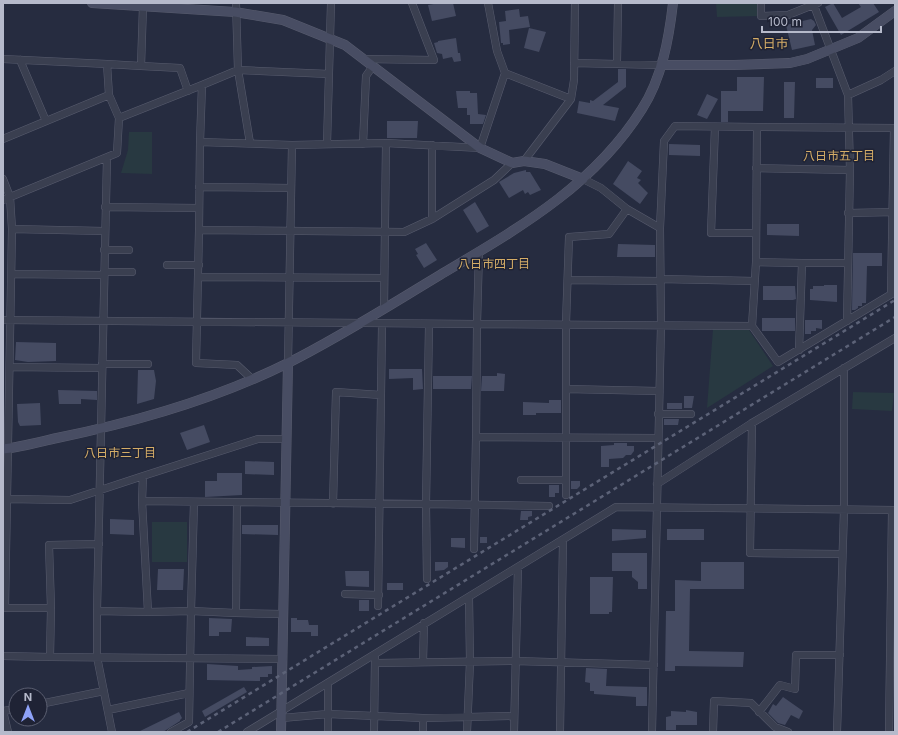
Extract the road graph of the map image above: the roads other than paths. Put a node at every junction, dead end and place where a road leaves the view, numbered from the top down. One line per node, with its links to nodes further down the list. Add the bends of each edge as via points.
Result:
1 (92, 3): 9 (street)
2 (331, 3): 13 (street)
3 (412, 3): 16 (street, via 434,60)
4 (488, 3): 26 (street)
5 (575, 3): 18 (street)
6 (618, 3): 19 (street)
7 (673, 3): 21 (street, via 670,34)
8 (761, 3): 10 (street, via 761,16 788,15)
9 (143, 4): 11 (street); 22 (street)
10 (815, 4): 14 (street)
11 (236, 7): 13 (street, via 283,20); 24 (street)
12 (895, 11): 14 (street, via 858,38)
13 (329, 38): 16 (street, via 345,45); 27 (street)
14 (830, 51): 21 (street, via 790,62); 31 (street)
15 (3, 59): 17 (street)
16 (364, 59): 23 (street)
17 (20, 60): 20 (street); 34 (street)
18 (574, 63): 19 (street); 32 (street)
19 (617, 63): 21 (street)
20 (106, 64): 22 (street); 30 (street)
21 (661, 65): 54 (street, via 643,108 612,148)
22 (141, 66): 29 (street, via 180,68)
23 (373, 66): 44 (street, via 366,76); 47 (street)
24 (238, 70): 27 (street); 28 (street); 41 (street)
25 (895, 71): 31 (street)
26 (504, 73): 32 (street); 47 (street)
27 (329, 74): 43 (street)
28 (202, 85): 29 (street); 40 (street)
29 (188, 91): 33 (street)
30 (109, 95): 33 (street); 34 (street)
31 (848, 95): 37 (street)
32 (571, 100): 49 (street)
33 (119, 118): 48 (street, via 117,153)
34 (46, 121): 39 (street)
35 (715, 127): 36 (street); 65 (street, via 675,126 664,141); 71 (street, via 711,233)
36 (757, 127): 37 (street); 51 (street)
37 (849, 128): 38 (street); 52 (street)
38 (895, 128): 62 (street)
39 (3, 139)
40 (200, 142): 41 (street); 55 (street)
41 (250, 143): 42 (street)
42 (292, 144): 43 (street); 56 (street)
43 (327, 144): 44 (street)
44 (363, 144): 45 (street)
45 (386, 144): 46 (street); 70 (street)
46 (432, 144): 47 (street); 64 (street)
47 (480, 148): 50 (street)
48 (107, 158): 57 (street); 59 (street)
49 (524, 161): 50 (street); 54 (street, via 545,164)
50 (512, 163): 64 (street, via 494,180)
51 (756, 168): 52 (street); 71 (street)
52 (850, 170): 63 (street)
53 (3, 179): 57 (street)
54 (583, 179): 61 (street, via 601,188); 74 (street, via 543,210)
55 (200, 186): 56 (street); 60 (street)
56 (291, 188): 69 (street)
57 (10, 197): 58 (street); 66 (street)
58 (3, 200)
59 (105, 207): 60 (street); 68 (street)
60 (199, 208): 67 (street)
61 (626, 209): 65 (street); 86 (street, via 609,234 569,237)
62 (893, 212): 63 (street); 89 (street)
63 (848, 213): 77 (street)
64 (432, 219): 70 (street, via 404,232)
65 (660, 228): 87 (street)
66 (12, 229): 68 (street); 81 (street)
67 (199, 230): 69 (street); 79 (street)
68 (104, 231): 72 (street)
69 (291, 231): 70 (street); 84 (street)
70 (385, 232): 85 (street)
71 (756, 233): 75 (street)
72 (104, 250): 73 (street); 82 (street)
73 (129, 250)
74 (478, 252): 90 (street); 101 (street)
75 (756, 262): 76 (street); 88 (street)
76 (802, 263): 77 (street); 105 (street)
77 (847, 263): 94 (street)
78 (166, 265): 79 (street)
79 (199, 265): 83 (street)
80 (132, 272): 82 (street)
81 (12, 274): 82 (street); 92 (street)
82 (104, 274): 93 (street)
83 (199, 277): 84 (street); 95 (street)
84 (290, 277): 85 (street); 97 (street)
85 (384, 278): 90 (street)
86 (568, 280): 87 (street); 96 (street)
87 (660, 280): 88 (street); 102 (street)
88 (755, 282): 103 (street)
89 (893, 293): 94 (street)
90 (384, 308): 98 (street)
91 (3, 320): 92 (street)
92 (11, 321): 93 (street); 109 (street)
93 (103, 321): 95 (street); 108 (street)
94 (846, 321): 105 (street)
95 (197, 322): 97 (street); 111 (street, via 196,363 237,365)
96 (566, 323): 101 (street); 102 (street); 112 (street)
97 (289, 324): 98 (street); 106 (street)
98 (358, 324): 99 (street); 106 (street)
99 (382, 324): 100 (street); 114 (street)
100 (429, 324): 101 (street); 138 (street)
101 (477, 324): 120 (street)
102 (660, 325): 103 (street); 113 (street)
103 (752, 326): 105 (street, via 778,362)
104 (895, 338): 110 (street)
105 (799, 350)
106 (288, 363): 111 (street); 123 (street)
107 (148, 364): 108 (street)
108 (102, 366): 109 (street); 119 (street)
109 (10, 367): 115 (street)
110 (844, 368): 118 (street); 143 (street)
111 (252, 379): 119 (street, via 185,404)
112 (566, 389): 113 (street); 121 (street)
113 (658, 391): 116 (street)
114 (381, 394): 136 (street); 137 (street, via 336,392)
115 (6, 397): 124 (street)
116 (658, 414): 117 (street); 122 (street)
117 (691, 414)
118 (752, 423): 128 (street); 142 (street)
119 (101, 429): 124 (street); 129 (street)
120 (476, 437): 121 (street); 139 (street)
121 (566, 438): 122 (street); 127 (street)
122 (658, 438): 128 (street)
123 (287, 439): 125 (street, via 258,439); 135 (street)
124 (6, 449): 131 (street)
125 (143, 476): 129 (street); 132 (street)
126 (521, 480): 127 (street)
127 (566, 480): 130 (street)
128 (657, 484): 141 (street)
129 (100, 490): 131 (street, via 70,500); 147 (street)
130 (566, 495)
131 (7, 500): 145 (street)
132 (142, 501): 133 (street); 159 (street)
133 (194, 502): 134 (street); 158 (street)
134 (237, 503): 135 (street); 160 (street)
135 (286, 503): 137 (street); 161 (street)
136 (380, 503): 137 (street); 138 (street); 153 (street)
137 (333, 504)
138 (426, 504): 139 (street); 151 (street)
139 (474, 504): 140 (street); 148 (street)
140 (549, 506)
141 (656, 506): 142 (street); 146 (street, via 616,507); 175 (street)
142 (751, 508): 143 (street); 149 (street, via 750,553)
143 (844, 510): 144 (street); 149 (street)
144 (893, 510): 204 (street)
145 (5, 527): 156 (street, via 5,608)
146 (563, 540): 150 (street); 174 (street)
147 (99, 544): 156 (street, via 49,545); 157 (street)
148 (474, 549)
149 (841, 554): 164 (street)
150 (518, 567): 154 (street); 170 (street)
151 (426, 579)
152 (345, 594): 153 (street)
153 (379, 595): 155 (street)
154 (469, 597): 162 (street); 172 (street)
155 (378, 606)
156 (51, 608): 166 (street)
157 (97, 611): 159 (street); 167 (street)
158 (192, 611): 159 (street); 160 (street); 168 (street)
159 (148, 612)
160 (236, 613): 161 (street)
161 (283, 614): 169 (street)
162 (424, 623): 163 (street); 171 (street)
163 (374, 654): 173 (street); 176 (street)
164 (840, 655): 182 (street, via 796,655 795,689 780,685); 203 (street)
165 (3, 656): 166 (street)
166 (50, 657): 167 (street)
167 (97, 657): 168 (street); 177 (street)
168 (190, 659): 169 (street); 178 (street)
169 (283, 659): 183 (street)
170 (515, 661): 172 (street); 174 (street); 186 (street)
171 (423, 662): 172 (street); 173 (street)
172 (470, 662): 187 (street)
173 (376, 663): 185 (street)
174 (561, 663): 175 (street); 199 (street)
175 (654, 665): 200 (street)
176 (328, 683): 183 (street); 184 (street)
177 (104, 691): 179 (street); 180 (street)
178 (189, 693): 180 (street); 191 (street, via 189,722)
179 (48, 702)
180 (108, 710): 190 (street)
181 (3, 711): 189 (street)
182 (759, 712): 201 (street, via 751,703 714,701); 202 (street, via 775,727)
183 (282, 714): 184 (street); 192 (street); 193 (street)
184 (328, 714): 185 (street); 194 (street)
185 (374, 716): 188 (street); 195 (street)
186 (514, 716): 187 (street); 198 (street)
187 (468, 717): 188 (street); 197 (street)
188 (423, 718): 196 (street)
189 (8, 732)
190 (112, 732)
191 (170, 732)
192 (247, 732)
193 (281, 732)
194 (328, 732)
195 (374, 732)
196 (423, 732)
197 (467, 732)
198 (514, 732)
199 (560, 732)
200 (652, 732)
201 (713, 732)
202 (788, 732)
203 (837, 732)
204 (889, 732)

